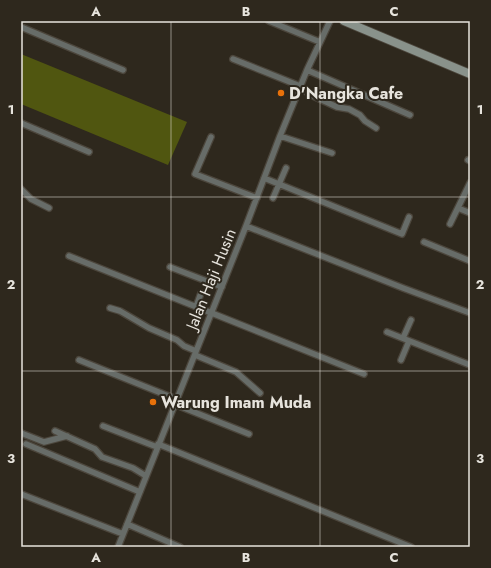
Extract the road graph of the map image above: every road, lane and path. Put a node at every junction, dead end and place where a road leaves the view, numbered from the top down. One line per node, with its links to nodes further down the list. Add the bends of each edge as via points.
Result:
1 (269, 21): 5 (street)
2 (330, 21): 5 (street, Jalan Haji Husin)
3 (344, 21): 9 (street)
4 (21, 28): 7 (street)
5 (320, 42): 8 (street, Jalan Haji Husin)
6 (233, 59): 10 (street)
7 (123, 70)
8 (307, 70): 10 (street, Jalan Haji Husin); 11 (street)
9 (470, 74)
10 (300, 86): 13 (street, via 309,94 360,115); 15 (street, Jalan Haji Husin)
11 (410, 115)
12 (21, 123): 16 (street)
13 (376, 128)
14 (211, 136): 23 (street, via 195,174)
15 (280, 136): 17 (street); 19 (street, Jalan Haji Husin)
16 (89, 152)
17 (332, 153)
18 (286, 168): 21 (street)
19 (264, 178): 21 (street); 23 (street, Jalan Haji Husin)
20 (470, 183): 26 (street)
21 (279, 184): 24 (street); 28 (street, via 402,234)
22 (21, 188): 25 (street, via 31,199)
23 (257, 198): 30 (street, Jalan Haji Husin)
24 (273, 198)
25 (49, 208)
26 (458, 208): 27 (street); 29 (street)
27 (470, 213)
28 (409, 217)
29 (450, 224)
30 (246, 226): 35 (street, Jalan Haji Husin); 39 (street)
31 (424, 242): 33 (street)
32 (69, 256): 37 (street)
33 (470, 261)
34 (170, 267): 35 (street)
35 (222, 287): 40 (street, Jalan Haji Husin)
36 (201, 293): 37 (street)
37 (196, 306): 40 (street)
38 (110, 308): 44 (street, via 177,340)
39 (470, 312)
40 (212, 313): 44 (street, Jalan Haji Husin); 48 (street)
41 (411, 320): 43 (street)
42 (387, 332): 43 (street)
43 (406, 340): 46 (street); 47 (street)
44 (196, 353): 49 (street, via 236,372); 50 (street, Jalan Haji Husin)
45 (79, 360): 50 (street)
46 (401, 360)
47 (470, 365)
48 (364, 374)
49 (260, 393)
50 (175, 401): 54 (street); 57 (street, Jalan Haji Husin)
51 (103, 426): 57 (street)
52 (55, 431): 55 (street)
53 (21, 433): 55 (street, via 44,442)
54 (250, 434)
55 (68, 436): 58 (street, via 95,449 102,457)
56 (26, 444): 59 (street)
57 (157, 446): 58 (street, Jalan Haji Husin); 65 (street)
58 (146, 476): 59 (street, Jalan Haji Husin)
59 (140, 492): 61 (street, Jalan Haji Husin)
60 (21, 494): 62 (street)
61 (127, 524): 62 (street, Jalan Haji Husin); 64 (street)
62 (123, 534): 63 (street, Jalan Haji Husin)
63 (118, 547)
64 (180, 547)
65 (411, 547)

